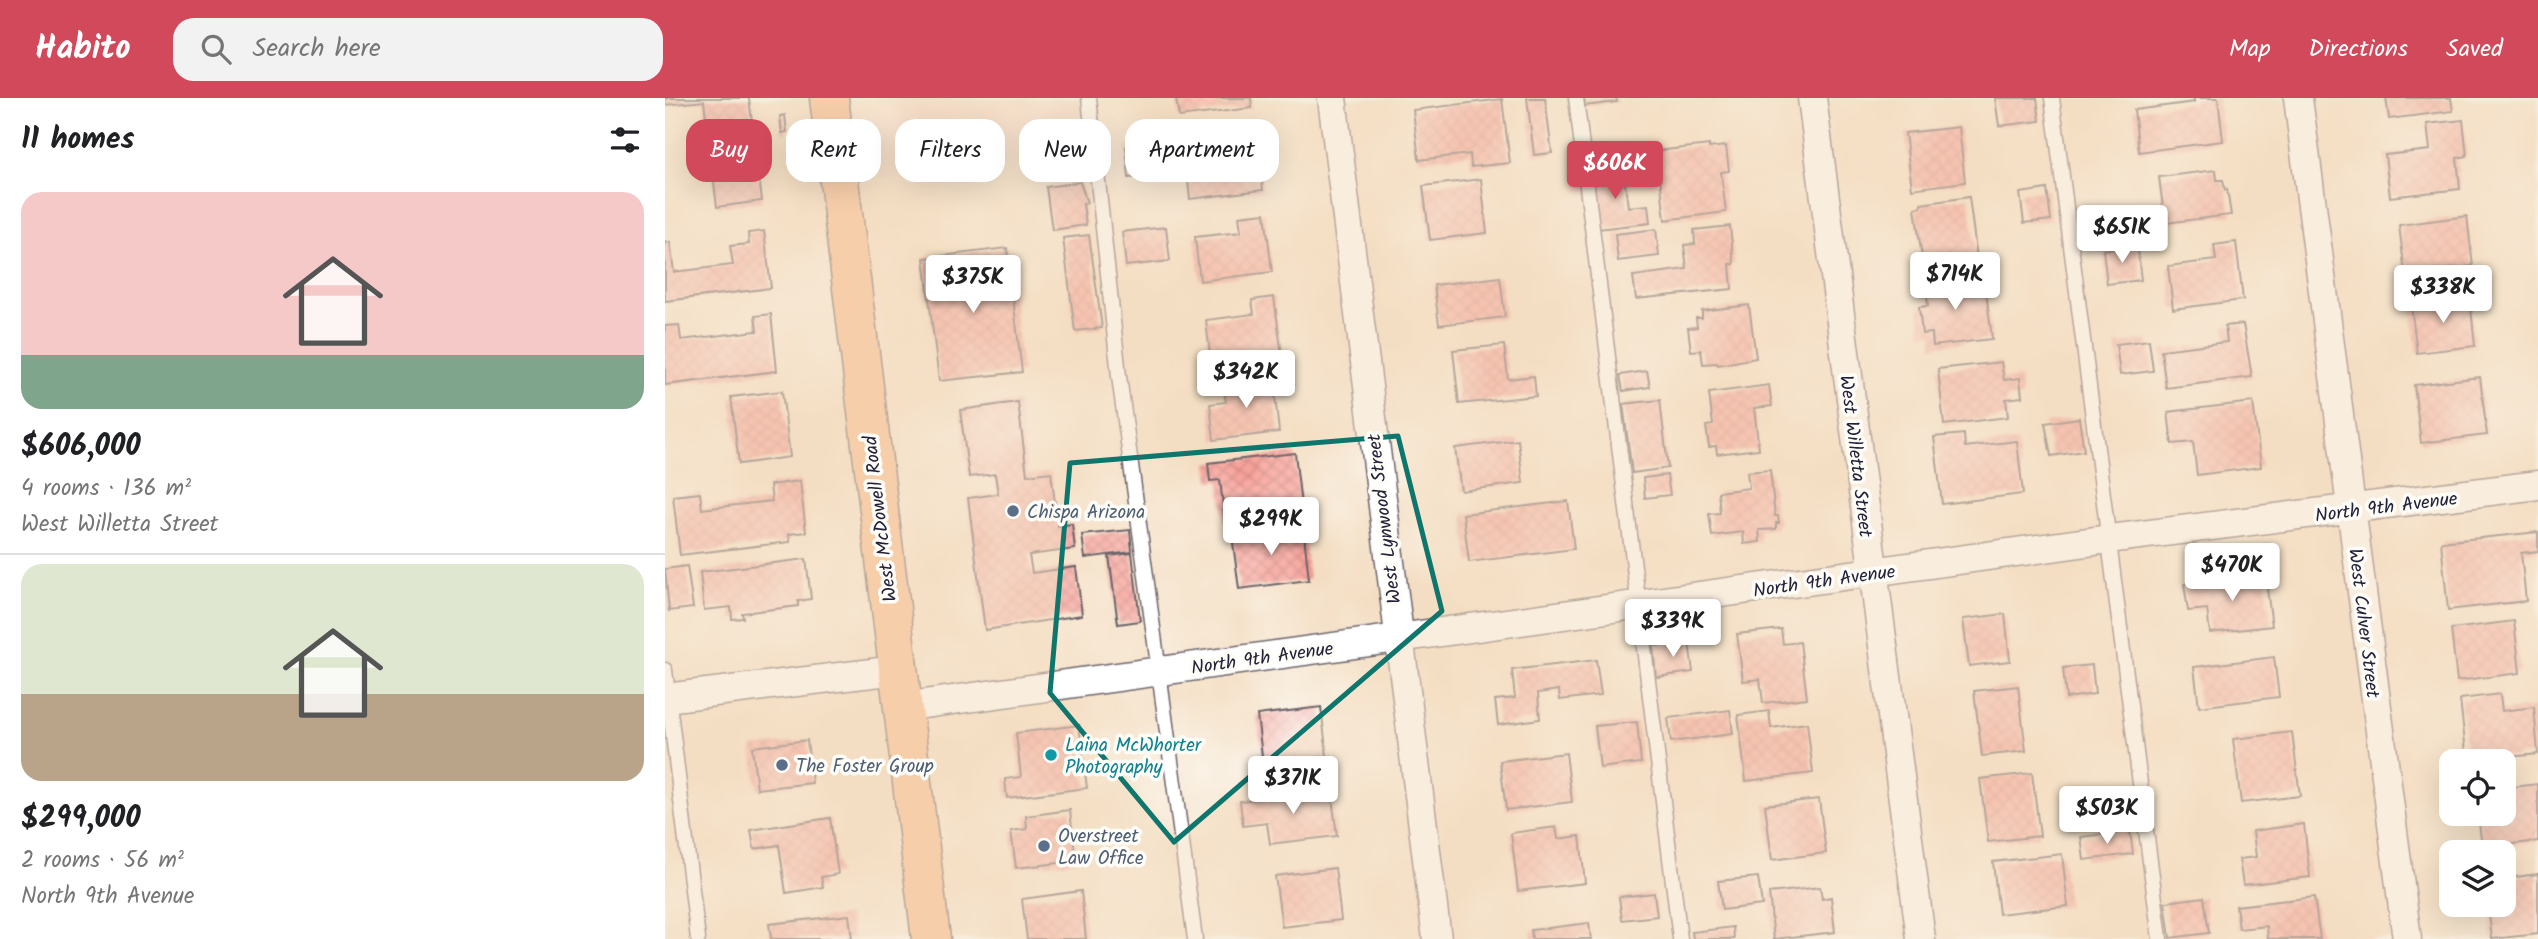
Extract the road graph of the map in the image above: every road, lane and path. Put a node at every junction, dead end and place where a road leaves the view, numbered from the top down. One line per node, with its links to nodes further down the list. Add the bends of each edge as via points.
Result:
1 (829, 98): 15 (main road, West McDowell Road)
2 (1089, 98): 16 (lane, via 1119,376)
3 (1332, 98): 13 (street, West Lynwood Street)
4 (1576, 98): 12 (lane)
5 (1812, 98): 11 (street, West Willetta Street)
6 (2052, 98): 10 (lane)
7 (2298, 98): 9 (street, West Culver Street)
8 (2538, 485): 9 (street, North 9th Avenue)
9 (2350, 511): 10 (street, North 9th Avenue); 26 (street, West Culver Street)
10 (2109, 539): 11 (street, North 9th Avenue); 25 (lane)
11 (1872, 573): 12 (street, North 9th Avenue); 24 (street, West Willetta Street)
12 (1637, 606): 13 (street, North 9th Avenue); 23 (lane)
13 (1398, 639): 16 (street, North 9th Avenue); 22 (street, West Lynwood Street)
14 (665, 670): 17 (lane)
15 (897, 670): 17 (street); 18 (main road, West McDowell Road)
16 (1159, 671): 18 (street, North 9th Avenue); 21 (lane)
17 (667, 698): 19 (lane)
18 (902, 708): 20 (main road, West McDowell Road)
19 (698, 939)
20 (931, 939)
21 (1195, 939)
22 (1437, 939)
23 (1680, 939)
24 (1921, 939)
25 (2160, 939)
26 (2407, 939)

